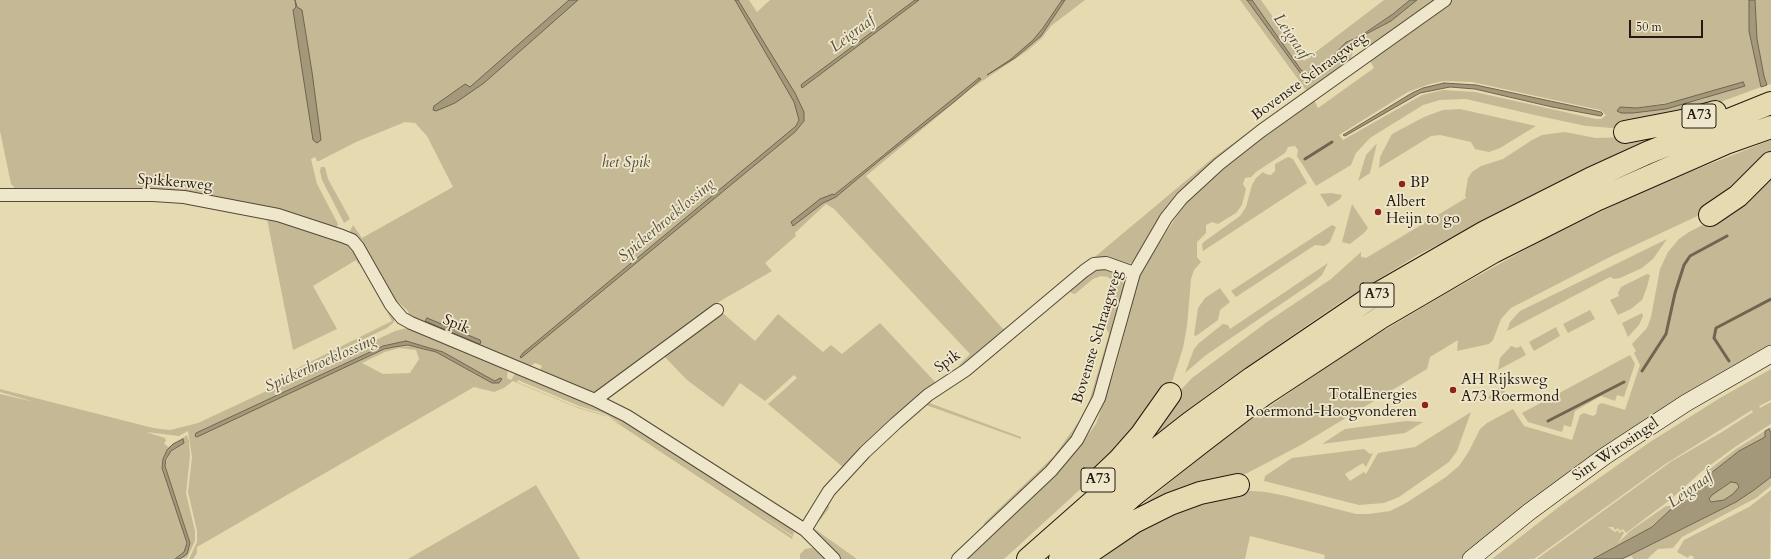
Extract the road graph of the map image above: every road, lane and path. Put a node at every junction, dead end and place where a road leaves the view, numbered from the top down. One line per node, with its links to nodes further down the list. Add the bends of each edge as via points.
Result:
1 (1445, 0): 10 (street, Bovenste Schraagweg, via 1219,164 1182,198 1166,218)
2 (1771, 93): 5 (highway, A73, via 1708,114)
3 (1771, 103): 20 (highway, A73, via 1590,179 1485,232 1367,300 1190,423 1121,477)
4 (1771, 127): 21 (highway, A73, via 1726,143 1596,200 1493,252 1380,318 1263,395 1136,493)
5 (1626, 132)
6 (1771, 163): 8 (highway, via 1738,196)
7 (0, 195): 9 (street, Spikkerweg, via 153,195 184,198 278,215)
8 (1710, 215)
9 (342, 236): 14 (street, Spik, via 352,240 358,247 391,305 402,318)
10 (1134, 273): 16 (street, Spik, via 1106,263 1094,264 1084,271 966,370 928,395 896,422 830,491); 18 (street, Bovenste Schraagweg, via 1099,398 1077,440 1051,471)
11 (717, 310): 14 (street)
12 (1771, 354): 23 (main road, Sint Wirosingel, via 1693,399 1612,452 1529,512)
13 (1170, 394): 19 (highway, A73, via 1120,460)
14 (595, 400): 16 (street, Spik, via 627,416)
15 (1238, 485): 22 (highway, via 1200,493 1170,504 1106,539)
16 (805, 530): 17 (street, Spik)
17 (834, 559)
18 (958, 559)
19 (1017, 559)
20 (1028, 559)
21 (1060, 559)
22 (1080, 559)
23 (1471, 559)

